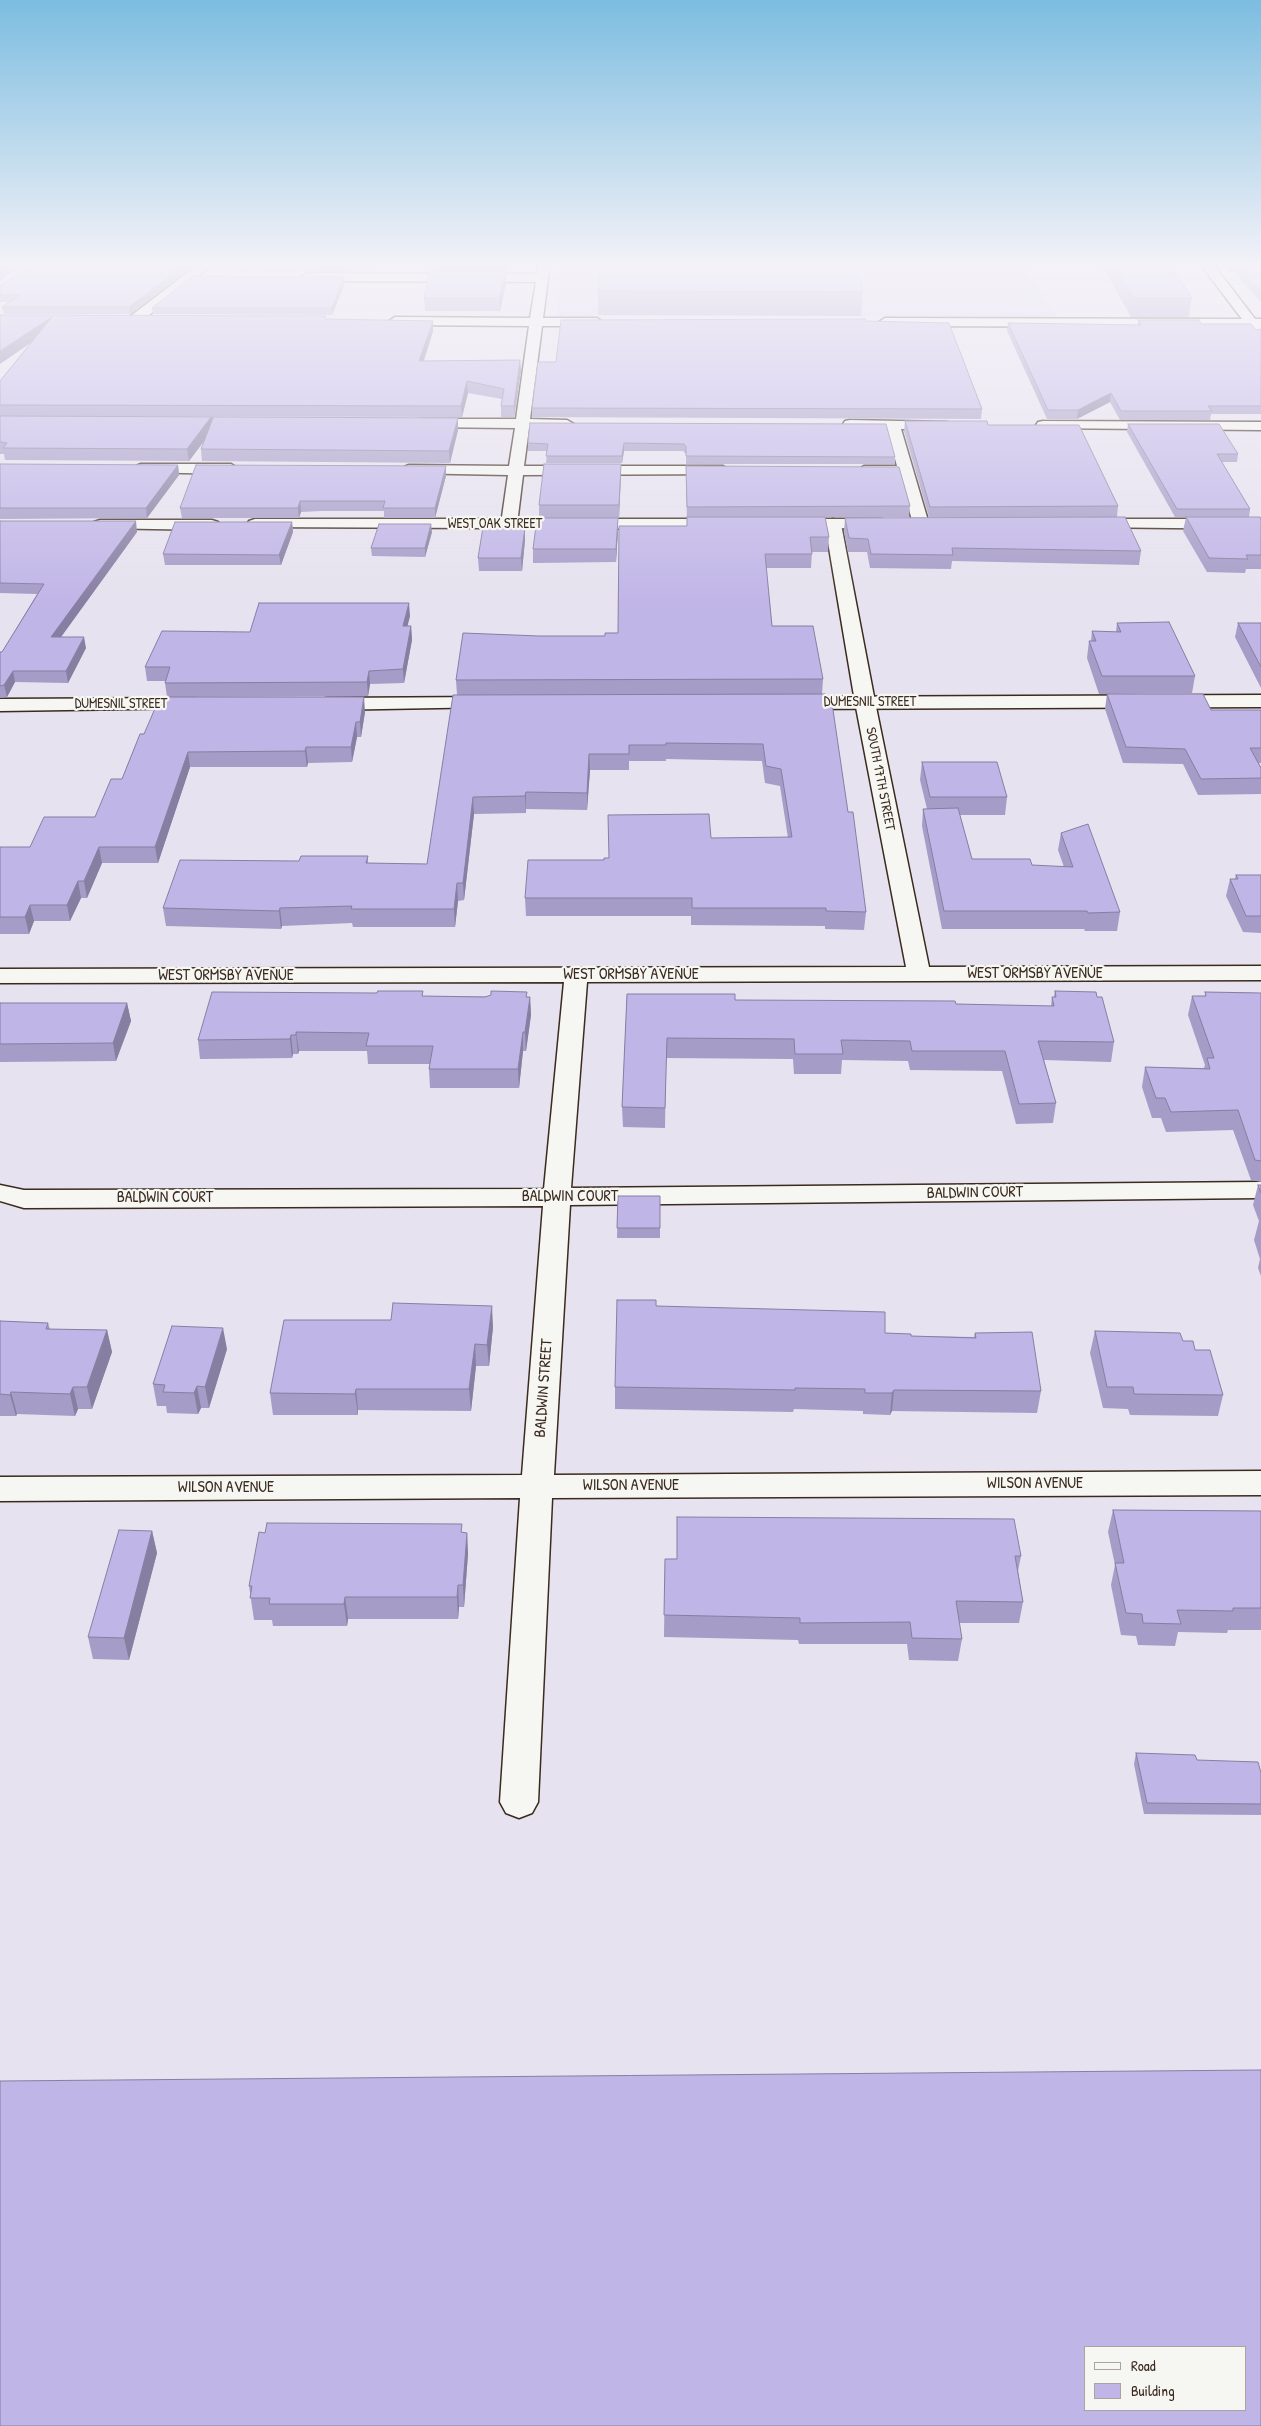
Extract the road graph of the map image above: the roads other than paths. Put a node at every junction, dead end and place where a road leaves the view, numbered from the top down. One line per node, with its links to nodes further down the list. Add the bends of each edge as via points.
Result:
1 (529, 377): 3 (street)
2 (405, 423): 3 (street)
3 (523, 424): 4 (street); 13 (street)
4 (583, 424)
5 (833, 424): 6 (street)
6 (893, 425): 7 (street); 16 (street)
7 (952, 425)
8 (1032, 425): 9 (street)
9 (1261, 426)
10 (130, 469): 11 (street)
11 (249, 469)
12 (398, 470): 13 (street)
13 (516, 470): 14 (street); 17 (street)
14 (736, 471)
15 (846, 471): 16 (street)
16 (905, 471): 21 (street)
17 (509, 524): 18 (street, WEST OAK STREET); 25 (street, WEST OAK STREET)
18 (744, 524)
19 (774, 524): 20 (street)
20 (833, 524): 21 (street); 27 (street, SOUTH 17TH STREET)
21 (921, 524): 22 (street)
22 (940, 524)
23 (1076, 524): 24 (street)
24 (1261, 524)
25 (80, 525)
26 (1261, 701): 27 (street, DUMESNIL STREET)
27 (864, 702): 29 (street, DUMESNIL STREET); 34 (street, SOUTH 17TH STREET)
28 (507, 703): 31 (street)
29 (775, 703)
30 (209, 704): 32 (street, DUMESNIL STREET)
31 (308, 704)
32 (0, 705)
33 (1261, 973): 34 (street, WEST ORMSBY AVENUE)
34 (919, 974): 35 (street, WEST ORMSBY AVENUE)
35 (576, 975): 36 (street, WEST ORMSBY AVENUE); 39 (street, BALDWIN STREET)
36 (0, 976)
37 (1261, 1190): 39 (street, BALDWIN COURT)
38 (0, 1193): 39 (street, BALDWIN COURT, via 24,1199)
39 (557, 1197): 41 (street, BALDWIN STREET)
40 (1261, 1482): 41 (street, WILSON AVENUE)
41 (537, 1487): 42 (street, WILSON AVENUE); 43 (street, BALDWIN STREET)
42 (0, 1489)
43 (519, 1802)

